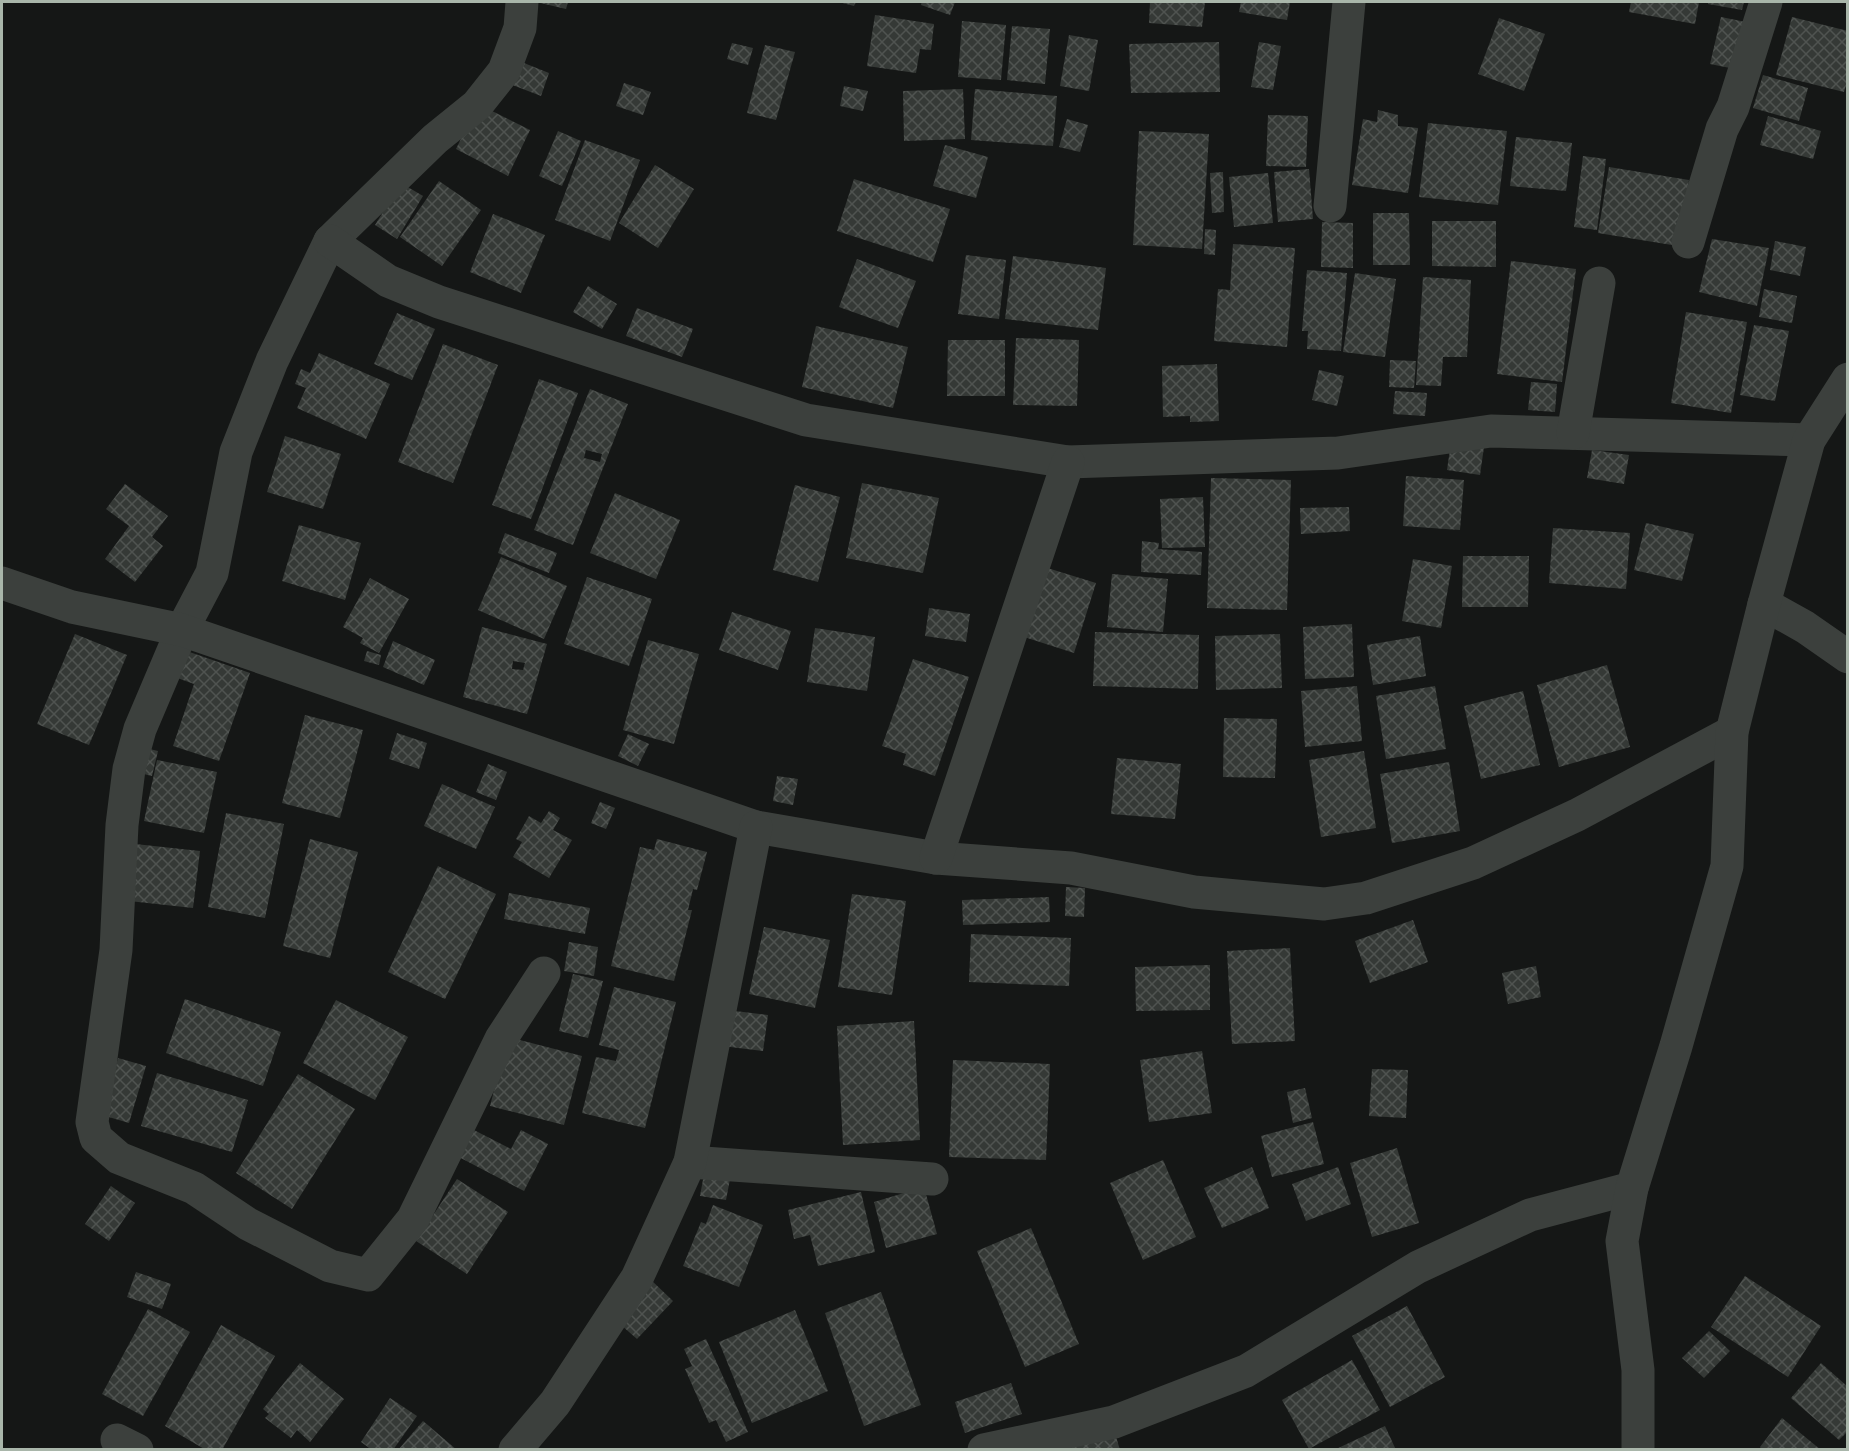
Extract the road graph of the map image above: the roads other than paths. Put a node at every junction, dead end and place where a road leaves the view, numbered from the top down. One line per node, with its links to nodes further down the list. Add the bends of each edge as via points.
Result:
1 (522, 2): 5 (street, via 520,28 504,71 477,105 435,139)
2 (1349, 2): 4 (street)
3 (1766, 2): 6 (street)
4 (1330, 206)
5 (330, 241): 11 (street, via 388,281 439,302 806,420); 14 (street, via 272,361 236,452 212,573)
6 (1688, 242)
7 (1599, 283): 9 (street)
8 (1848, 380): 10 (street)
9 (1573, 433): 10 (street); 11 (street, via 1491,431 1338,453)
10 (1809, 440): 13 (street)
11 (1068, 462): 18 (street)
12 (2, 583): 14 (street, via 72,607)
13 (1764, 604): 15 (street); 16 (street)
14 (182, 630): 17 (street); 19 (street, via 140,729 129,769 122,825 117,950 92,1122 96,1138 104,1147 119,1158 194,1188 248,1224 330,1266 368,1275 413,1219 501,1039)
15 (1848, 657)
16 (1732, 732): 18 (street, via 1577,815 1484,858 1366,898 1312,903 1194,892 1071,868); 22 (street, via 1727,866)
17 (756, 827): 18 (street); 20 (street)
18 (936, 858)
19 (544, 973)
20 (690, 1162): 21 (street); 23 (street, via 637,1278 555,1403)
21 (932, 1179)
22 (1632, 1188): 24 (street, via 1530,1215 1418,1267 1246,1371 1114,1422); 25 (street, via 1622,1241 1638,1370)
23 (514, 1449)
24 (984, 1449)
25 (1638, 1449)

